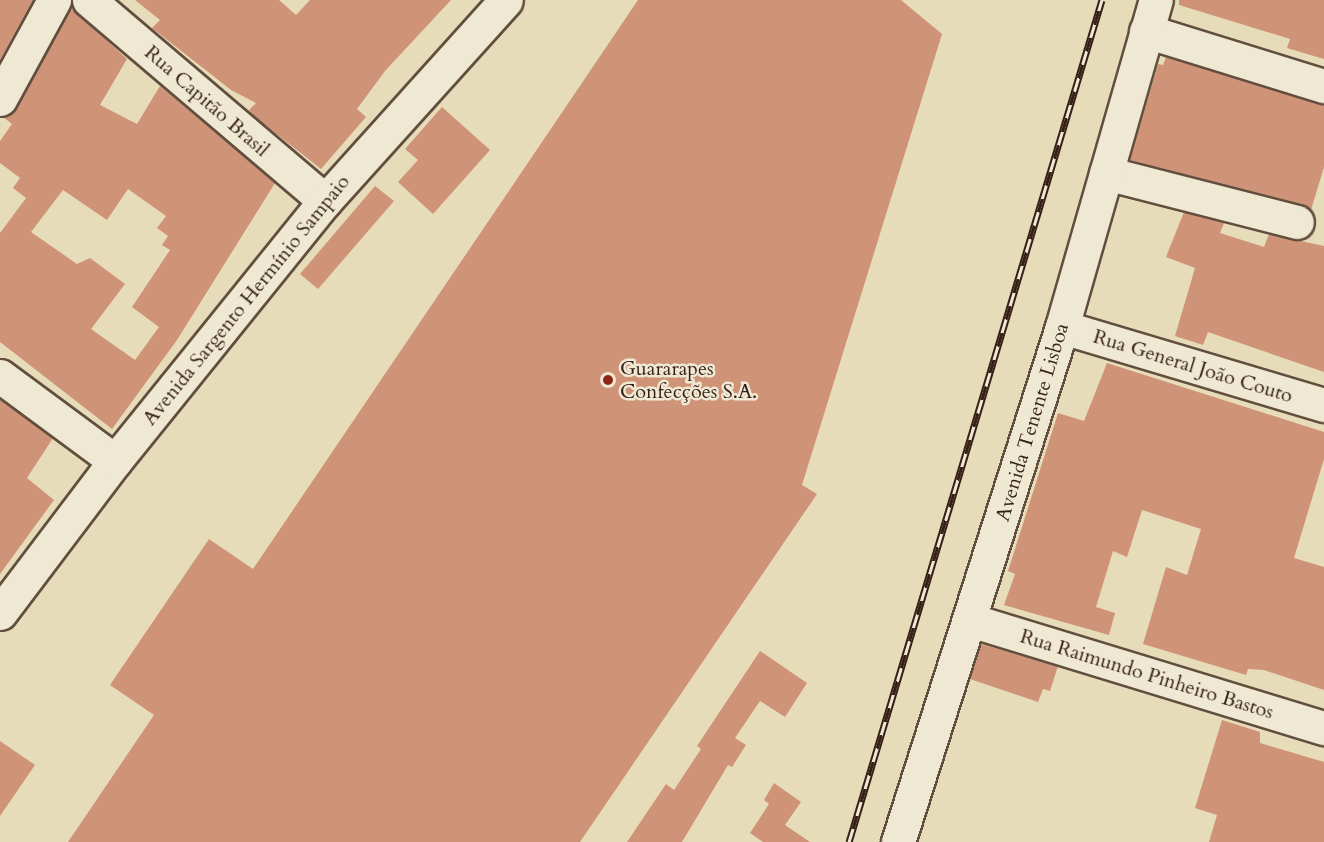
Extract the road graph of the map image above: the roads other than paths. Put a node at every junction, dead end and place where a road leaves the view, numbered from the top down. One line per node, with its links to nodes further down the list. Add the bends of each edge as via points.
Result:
1 (54, 0): 7 (street)
2 (506, 0): 9 (street, Avenida Sargento Hermínio Sampaio)
3 (1156, 0): 5 (street, Avenida Tenente Lisboa)
4 (96, 2): 9 (street, Rua Capitão Brasil)
5 (1146, 31): 6 (street); 8 (street, Avenida Tenente Lisboa)
6 (1324, 86)
7 (0, 99)
8 (1106, 173): 10 (street); 11 (street, Avenida Tenente Lisboa)
9 (324, 201): 14 (street, Avenida Sargento Hermínio Sampaio)
10 (1297, 222)
11 (1062, 327): 13 (street, Rua General João Couto); 16 (street, Avenida Tenente Lisboa)
12 (0, 376): 14 (street)
13 (1324, 405)
14 (115, 461): 15 (street, Avenida Sargento Hermínio Sampaio)
15 (0, 613)
16 (970, 620): 17 (street, Rua Raimundo Pinheiro Bastos); 18 (street, Avenida Tenente Lisboa)
17 (1324, 728)
18 (898, 842)

